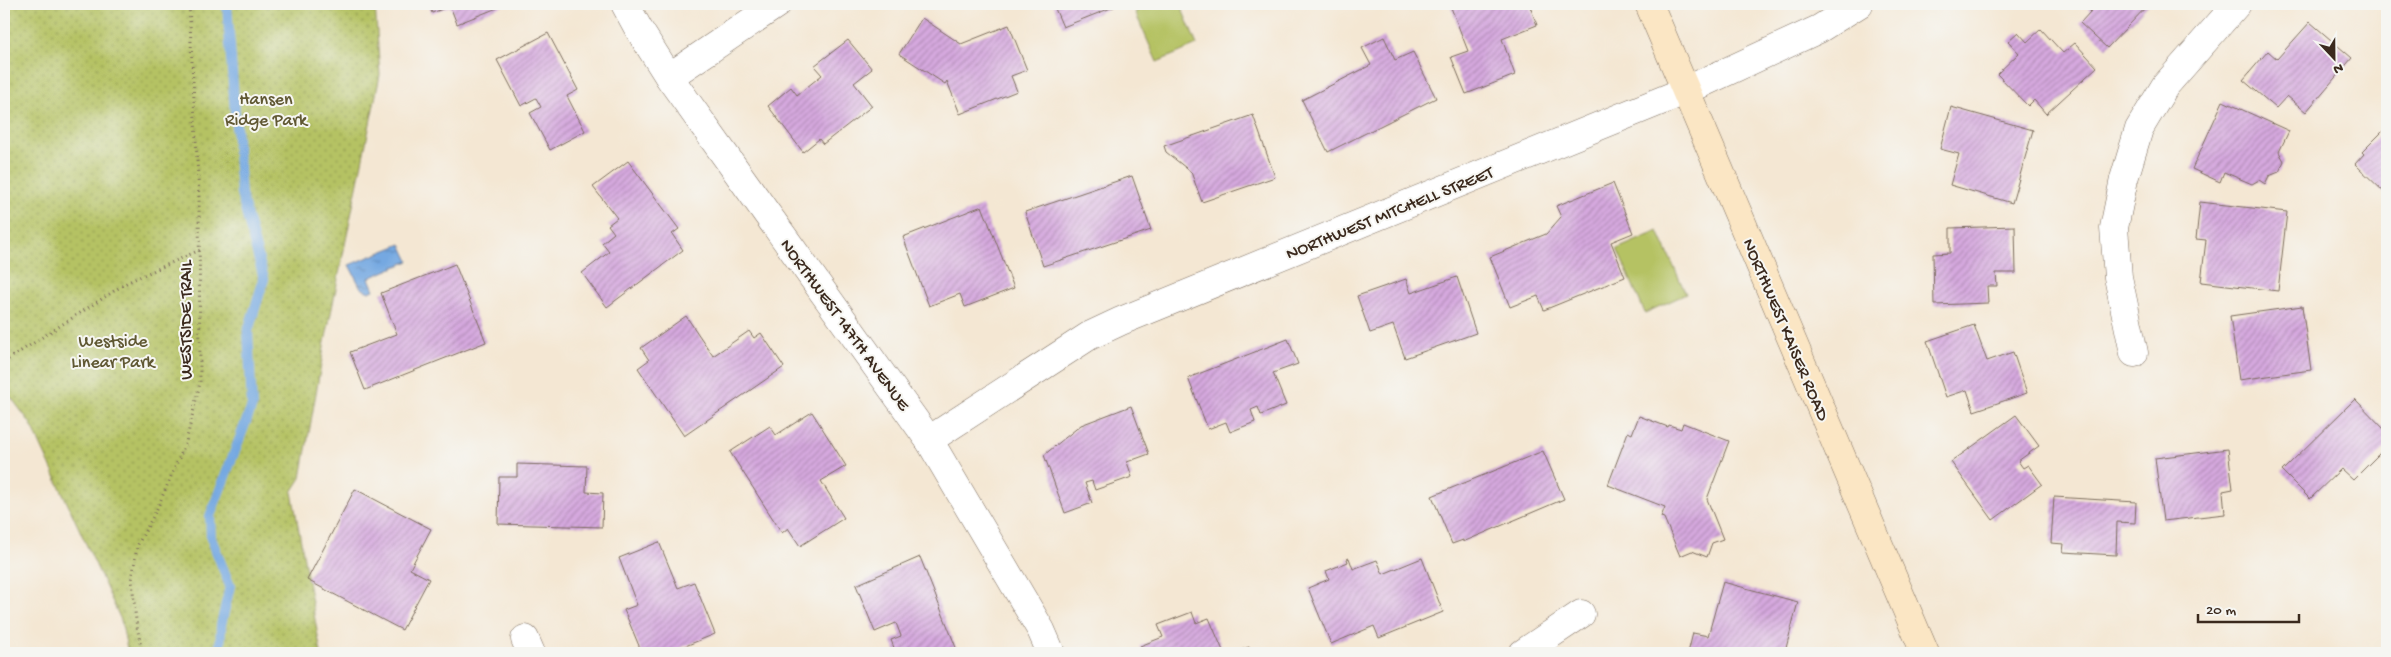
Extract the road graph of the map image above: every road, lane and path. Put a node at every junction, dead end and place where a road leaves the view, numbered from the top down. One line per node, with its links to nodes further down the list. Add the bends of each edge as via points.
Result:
1 (189, 4): 9 (path, WESTSIDE TRAIL)
2 (626, 4): 7 (street, NORTHWEST 147TH AVENUE)
3 (777, 4): 7 (street)
4 (1649, 4): 8 (main road, NORTHWEST KAISER ROAD)
5 (1859, 4): 8 (street, NORTHWEST MITCHELL STREET, via 1819,29)
6 (2237, 4): 10 (street, via 2165,86 2138,129 2114,228 2118,276)
7 (669, 76): 12 (street, NORTHWEST 147TH AVENUE)
8 (1685, 91): 12 (street, NORTHWEST MITCHELL STREET, via 1121,321 1089,336); 17 (main road, NORTHWEST KAISER ROAD)
9 (200, 250): 11 (path, via 128,282); 14 (path, WESTSIDE TRAIL, via 200,383 186,442 137,546 132,580)
10 (2134, 353)
11 (4, 362)
12 (930, 440): 15 (street, NORTHWEST 147TH AVENUE, via 1042,630)
13 (1581, 614): 16 (street)
14 (142, 653)
15 (1051, 653)
16 (1523, 653)
17 (1925, 653)

